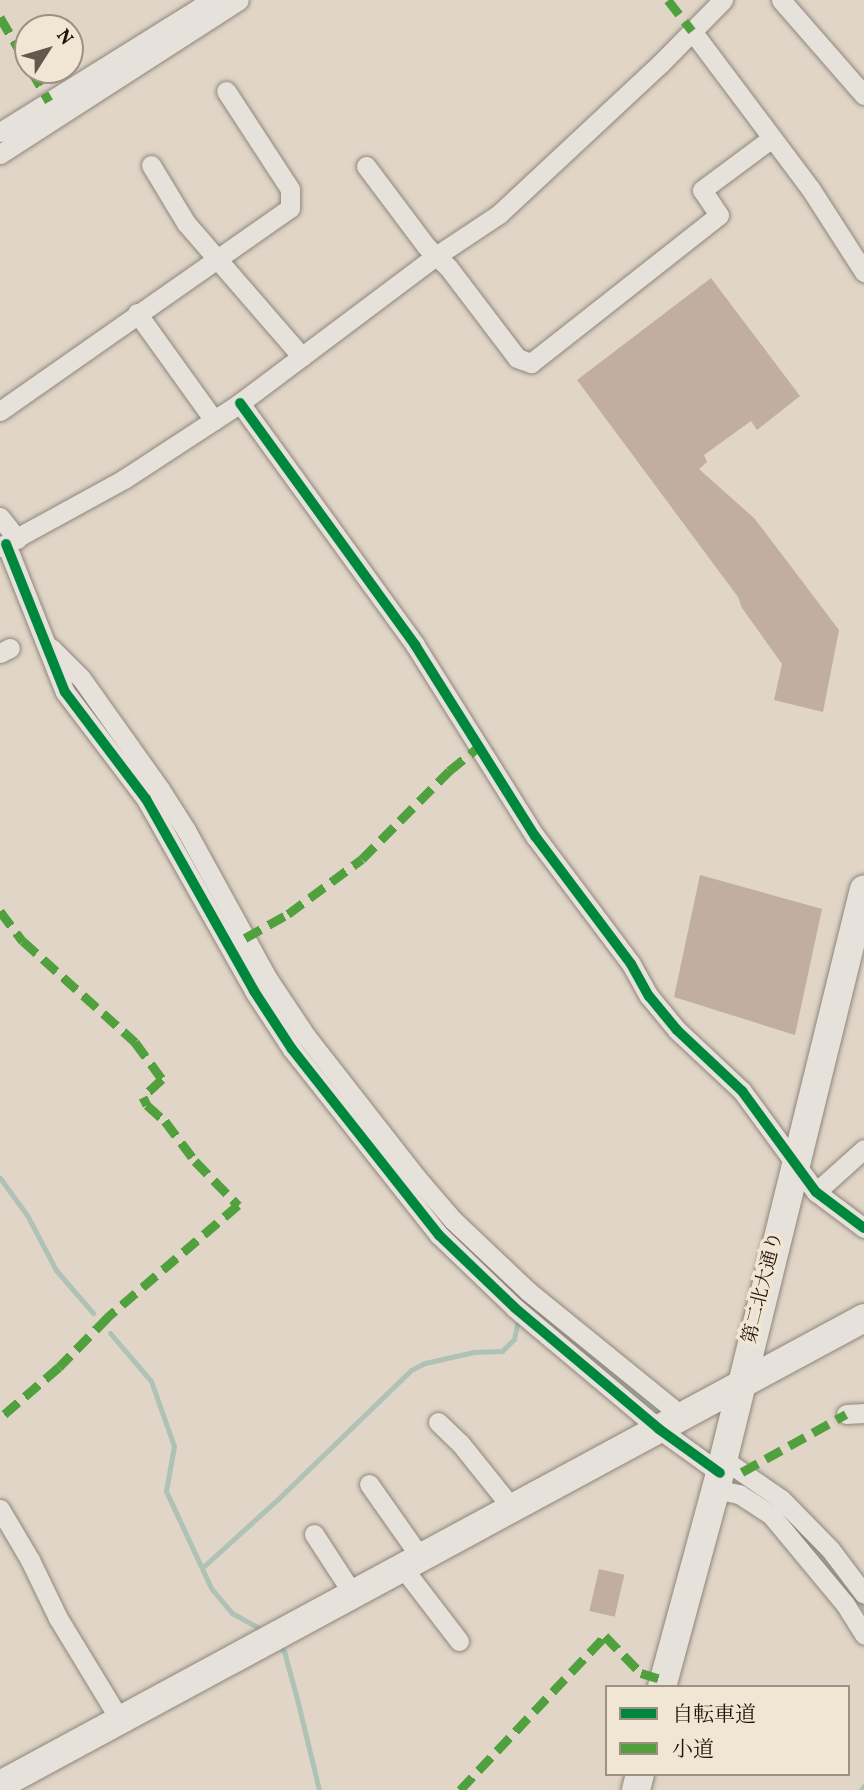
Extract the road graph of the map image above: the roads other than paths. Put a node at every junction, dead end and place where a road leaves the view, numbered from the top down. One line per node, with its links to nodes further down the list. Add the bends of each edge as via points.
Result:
1 (212, 0): 8 (street)
2 (239, 0): 10 (street)
3 (723, 0): 5 (street)
4 (781, 0): 7 (street)
5 (692, 32): 9 (street); 13 (street, via 499,214)
6 (226, 91): 14 (street, via 290,189 290,208)
7 (864, 96)
8 (0, 132)
9 (772, 138): 13 (street, via 702,190 719,215 531,363 517,358); 15 (street, via 839,229)
10 (0, 154)
11 (151, 165): 14 (street, via 169,198)
12 (366, 166): 13 (street)
13 (436, 256): 17 (street)
14 (217, 261): 16 (street); 17 (street)
15 (864, 272)
16 (138, 313): 19 (street); 20 (street)
17 (302, 357): 18 (street)
18 (240, 403): 20 (street); 26 (street, via 415,645 535,836 631,964 649,996 677,1030 742,1091)
19 (0, 411)
20 (214, 420): 22 (street, via 124,479)
21 (0, 517): 22 (street)
22 (8, 543): 24 (street, via 46,643 81,678 186,830)
23 (864, 889): 26 (street, 第二北大通り)
24 (300, 1044): 32 (street, via 453,1220); 32 (street, via 439,1235 515,1308)
25 (864, 1149): 27 (street)
26 (795, 1162): 27 (street); 30 (street, 第二北大通り)
27 (816, 1192): 28 (street)
28 (864, 1228)
29 (864, 1318): 30 (street)
30 (740, 1384): 32 (street); 33 (street, 第二北大通り)
31 (439, 1422): 35 (street)
32 (670, 1422): 33 (street); 35 (street)
33 (719, 1474): 40 (street, via 781,1499 830,1549); 41 (street, via 771,1516 845,1604); 43 (street, 第二北大通り)
34 (369, 1484): 38 (street)
35 (512, 1508): 38 (street)
36 (0, 1510): 44 (street)
37 (314, 1534): 39 (street)
38 (412, 1563): 39 (street); 42 (street)
39 (353, 1594): 44 (street)
40 (864, 1594)
41 (864, 1635)
42 (460, 1641)
43 (663, 1685)
44 (120, 1720): 45 (street)
45 (0, 1785)

